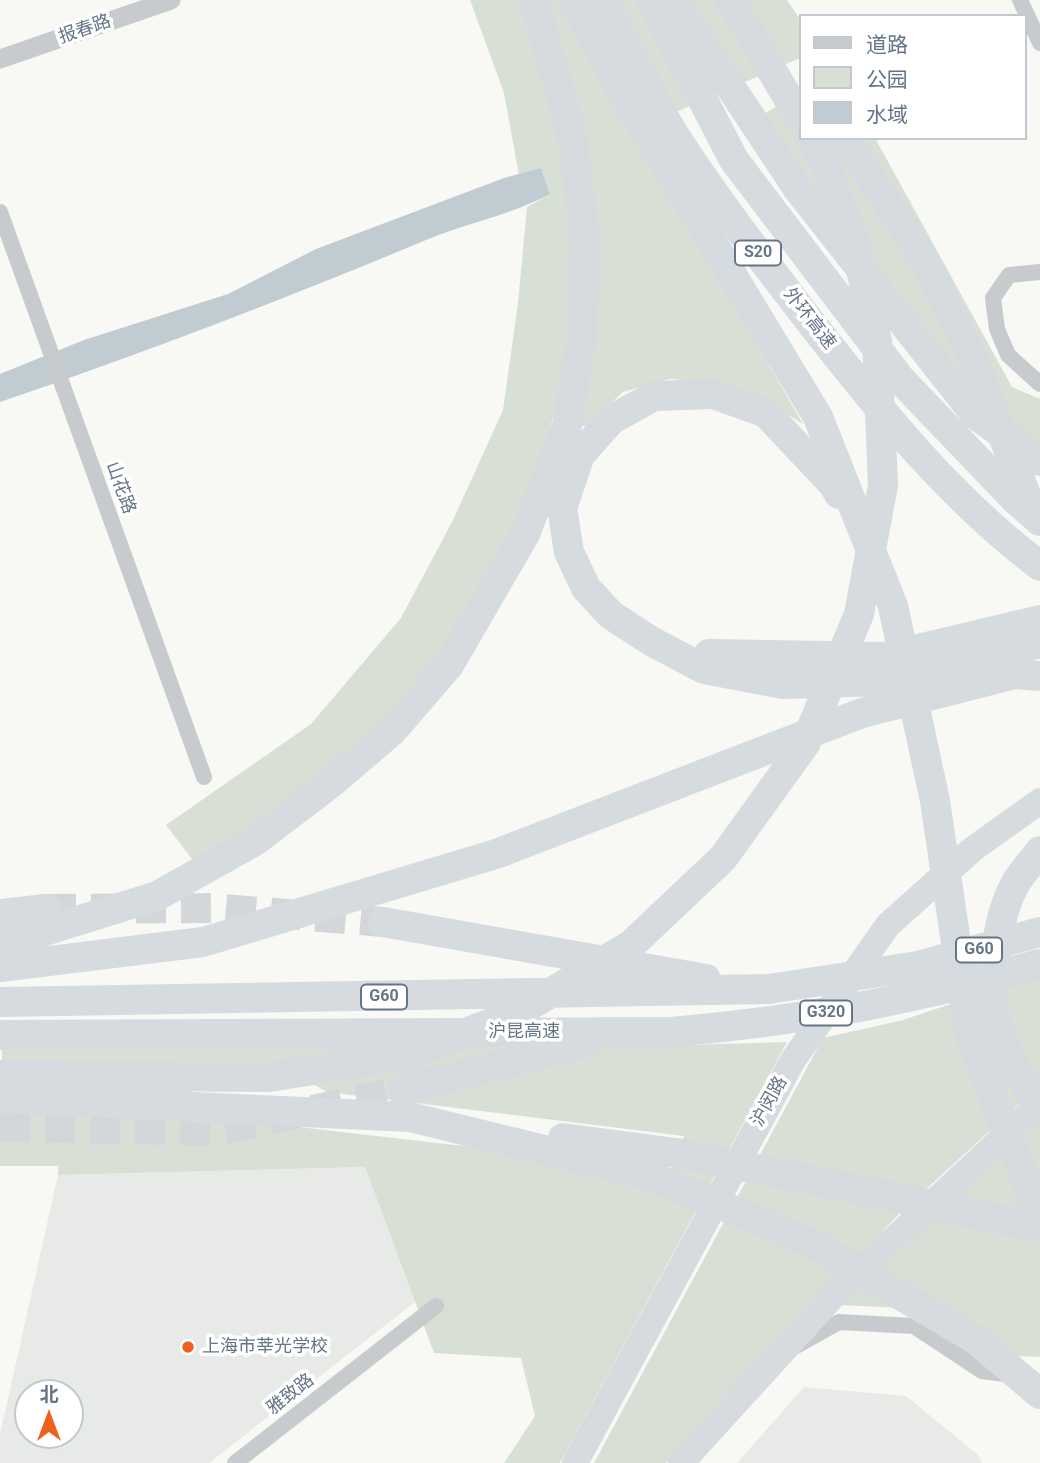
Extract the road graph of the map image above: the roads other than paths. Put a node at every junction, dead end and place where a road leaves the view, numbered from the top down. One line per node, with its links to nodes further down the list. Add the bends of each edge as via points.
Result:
1 (171, 0): 11 (street, 报春路)
2 (534, 0): 37 (highway, via 573,140 585,240 582,334 566,426 525,534 449,665 393,730 331,783 255,841 157,896)
3 (572, 0): 22 (highway, via 628,103 818,417)
4 (603, 0): 23 (highway, 外环高速 / S20, via 674,134 754,249 945,484 995,532)
5 (651, 0): 20 (highway, 外环高速 / S20, via 734,160 901,380)
6 (673, 0): 19 (highway, via 798,190 975,414)
7 (730, 0): 13 (highway)
8 (739, 0): 12 (highway)
9 (1020, 0): 10 (street)
10 (1040, 43)
11 (0, 60)
12 (799, 74)
13 (799, 116)
14 (812, 140): 44 (highway, via 855,243 877,341 883,485 859,614 805,744 723,858 631,945 517,1013 409,1055 269,1077)
15 (846, 140): 21 (highway, via 925,261 972,356)
16 (0, 212): 29 (street, 山花路)
17 (1040, 272): 18 (street, via 1009,275 993,298 997,329 1008,355)
18 (1040, 384)
19 (1040, 461)
20 (1040, 521)
21 (1040, 534)
22 (877, 565): 25 (highway, via 833,484 766,412 713,394 654,396 611,420 580,455 562,508 569,552 586,588 611,615); 49 (highway, via 893,607 919,718 970,1037)
23 (1040, 566)
24 (1040, 620): 25 (highway, via 884,657 714,655)
25 (651, 641): 28 (highway, via 704,669 783,684)
26 (1040, 643): 28 (highway)
27 (1040, 676): 32 (highway, via 1014,674 862,713)
28 (884, 681): 32 (highway)
29 (204, 777)
30 (1040, 801): 56 (highway, 沪闵路 / G320, via 973,849 888,925 801,1049)
31 (1040, 851): 47 (highway, via 1014,886 999,931 994,989 998,1027 1025,1086)
32 (496, 854): 39 (highway, via 203,942)
33 (46, 909): 34 (highway)
34 (0, 914)
35 (383, 922): 40 (highway)
36 (1040, 932): 40 (highway, 沪昆高速 / G60, via 918,967)
37 (0, 941)
38 (1040, 964): 42 (highway, 沪昆高速 / G60, via 929,995 765,1024)
39 (0, 967)
40 (769, 989): 41 (highway, 沪昆高速 / G60)
41 (0, 1002)
42 (630, 1032): 43 (highway, 沪昆高速 / G60); 46 (highway)
43 (0, 1035)
44 (0, 1075)
45 (0, 1098): 46 (highway)
46 (406, 1103): 48 (highway)
47 (1040, 1104): 52 (highway, via 836,1293)
48 (602, 1154): 50 (highway, via 683,1154); 54 (highway, via 812,1243 975,1339)
49 (1040, 1217)
50 (1040, 1227)
51 (436, 1306): 55 (street, 雅致路)
52 (779, 1355): 53 (street, via 839,1322 914,1326 982,1371); 57 (highway)
53 (1040, 1379)
54 (1040, 1394)
55 (235, 1463)
56 (575, 1463)
57 (681, 1463)

